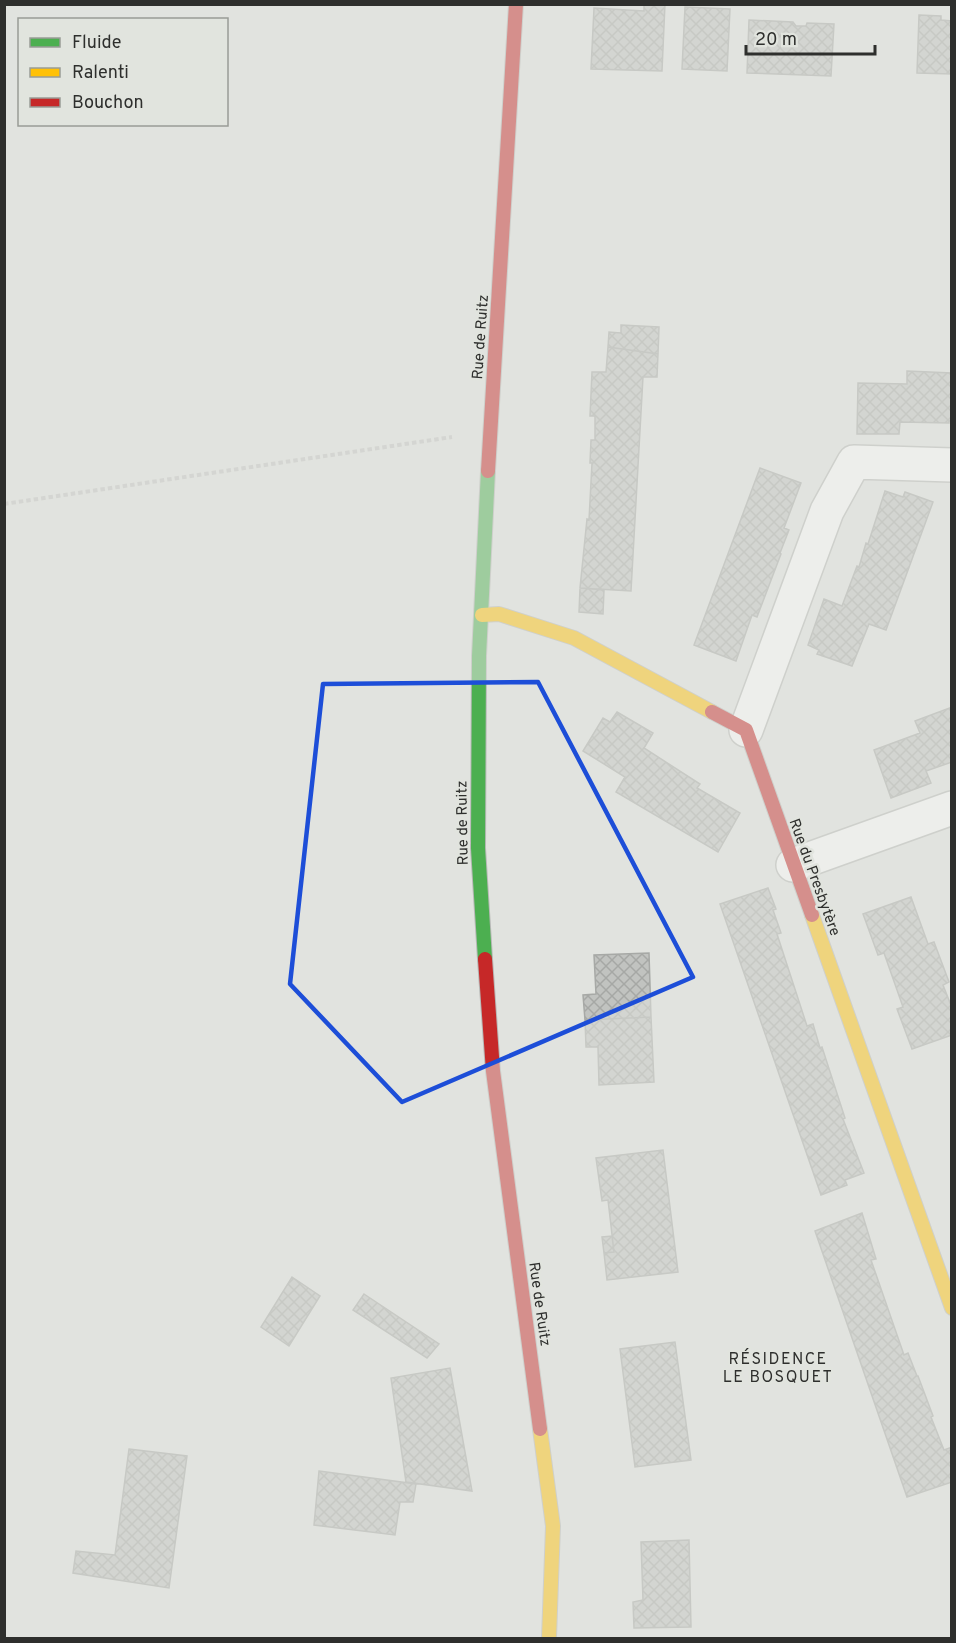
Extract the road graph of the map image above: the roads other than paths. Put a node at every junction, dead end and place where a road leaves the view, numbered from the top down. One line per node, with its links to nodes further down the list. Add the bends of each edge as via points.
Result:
1 (516, 4): 3 (street, Rue de Ruitz)
2 (951, 465): 4 (street, via 854,462 827,511)
3 (482, 615): 4 (street, via 499,614 574,638); 8 (street, Rue de Ruitz, via 479,869 493,1071 552,1526)
4 (746, 730): 6 (street, Rue du Presbytère)
5 (951, 808): 6 (street)
6 (794, 865): 7 (street, Rue du Presbytère)
7 (951, 1308)
8 (549, 1638)

